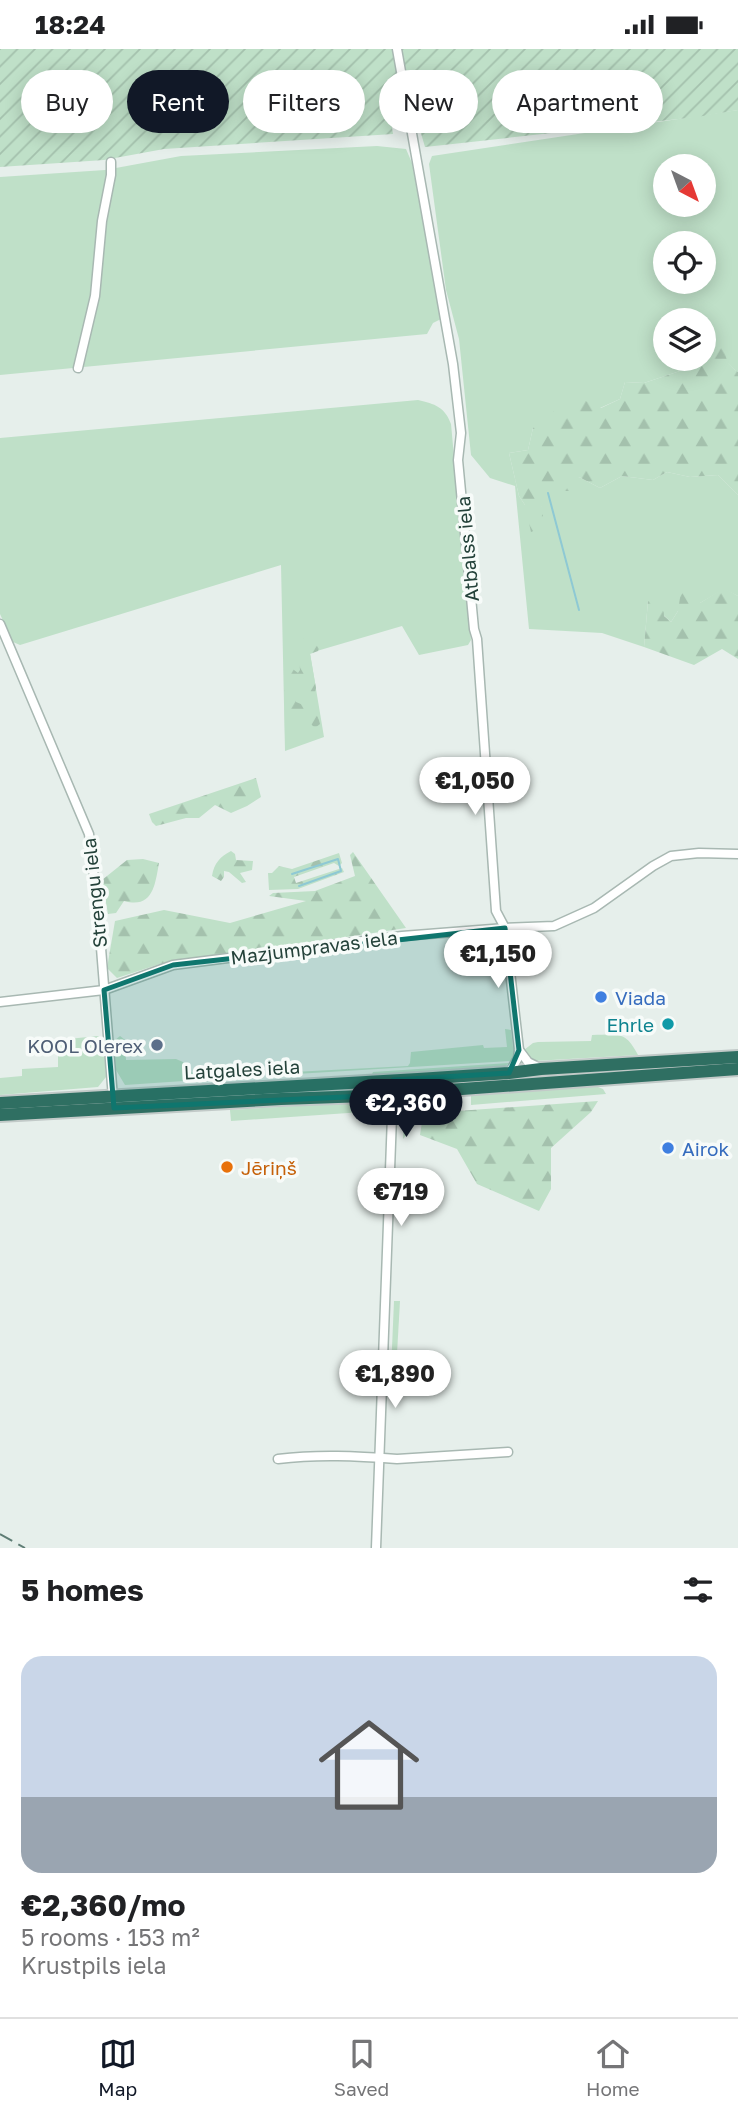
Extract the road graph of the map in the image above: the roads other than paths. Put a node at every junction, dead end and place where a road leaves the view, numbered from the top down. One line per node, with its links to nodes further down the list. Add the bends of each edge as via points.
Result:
1 (397, 49): 6 (street, Atbalss iela, via 453,364 496,911)
2 (111, 162): 3 (street, via 95,296)
3 (78, 368)
4 (0, 624): 7 (street, Strengu iela, via 89,834)
5 (738, 854): 6 (street, Mazjumpravas iela, via 671,856 594,908 554,926)
6 (505, 928): 7 (street, Mazjumpravas iela, via 173,965); 9 (street, Atbalss iela)
7 (104, 991): 8 (street, Mazjumpravas iela); 15 (street, Strengu iela)
8 (0, 1002)
9 (519, 1050): 11 (street); 13 (street)
10 (738, 1058): 11 (highway, Latgales iela)
11 (541, 1069): 13 (highway, Latgales iela)
12 (738, 1069): 14 (highway, Latgales iela)
13 (509, 1073): 14 (highway, Latgales iela)
14 (393, 1087): 15 (highway, Latgales iela); 19 (street)
15 (113, 1102): 16 (highway, Latgales iela); 17 (highway, Latgales iela)
16 (0, 1103)
17 (0, 1115)
18 (508, 1452): 19 (street)
19 (380, 1457): 20 (street); 21 (street)
20 (278, 1459)
21 (376, 1548)

